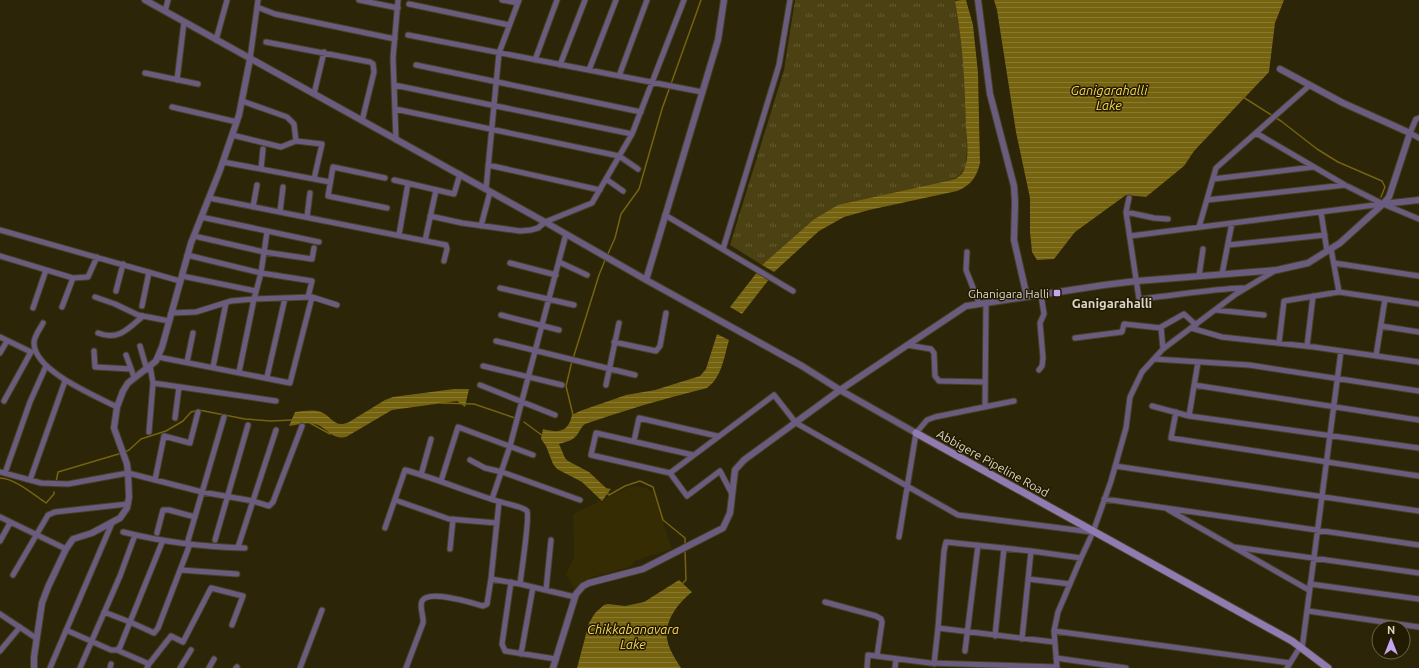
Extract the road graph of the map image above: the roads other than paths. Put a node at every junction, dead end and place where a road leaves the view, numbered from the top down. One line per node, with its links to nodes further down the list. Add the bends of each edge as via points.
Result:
1 (147, 0): 20 (street, Abbigere Pipeline Road)
2 (168, 0): 20 (street)
3 (227, 0): 25 (street)
4 (258, 0): 18 (street)
5 (360, 0): 19 (street)
6 (398, 0): 19 (street)
7 (502, 0): 16 (street)
8 (557, 0): 30 (street)
9 (585, 0): 32 (street)
10 (616, 0): 34 (street)
11 (647, 0): 36 (street)
12 (684, 0): 39 (street)
13 (724, 0): 43 (street, via 718,40)
14 (790, 0): 115 (street, via 779,65)
15 (978, 0): 151 (street, via 990,94 1014,186 1014,240)
16 (518, 2): 22 (street)
17 (408, 4): 22 (street)
18 (257, 7): 24 (street, via 275,14); 29 (street)
19 (398, 8): 24 (street)
20 (165, 11): 21 (street, Abbigere Pipeline Road)
21 (184, 22): 25 (street, Abbigere Pipeline Road); 37 (street)
22 (510, 25): 28 (street)
23 (408, 35): 28 (street)
24 (395, 39): 41 (street)
25 (216, 40): 29 (street, Abbigere Pipeline Road)
26 (266, 42): 27 (street)
27 (324, 52): 44 (street); 51 (street, via 373,64 374,72)
28 (499, 53): 30 (street); 38 (street)
29 (250, 59): 44 (street, Abbigere Pipeline Road); 45 (street)
30 (535, 60): 32 (street)
31 (416, 65): 38 (street)
32 (560, 65): 34 (street)
33 (1280, 69): 42 (street)
34 (589, 70): 36 (street)
35 (145, 73): 37 (street)
36 (618, 76): 39 (street)
37 (177, 80): 40 (street)
38 (496, 82): 46 (street); 49 (street)
39 (652, 83): 43 (street); 49 (street)
40 (198, 84)
41 (394, 85): 46 (street); 48 (street)
42 (1310, 85): 54 (street); 55 (street)
43 (702, 92): 95 (street)
44 (314, 94): 51 (street, Abbigere Pipeline Road)
45 (242, 100): 52 (street); 60 (street, via 287,117 294,124)
46 (494, 106): 53 (street); 56 (street)
47 (172, 107): 52 (street)
48 (395, 109): 53 (street); 59 (street)
49 (641, 112): 56 (street)
50 (1419, 118): 55 (street, via 1416,119)
51 (362, 121): 59 (street, Abbigere Pipeline Road)
52 (237, 122): 57 (street)
53 (491, 130): 62 (street); 64 (street)
54 (1256, 133): 65 (street); 70 (street, via 1216,168)
55 (1410, 133): 58 (street); 88 (street, via 1389,197)
56 (632, 134): 62 (street)
57 (232, 136): 60 (street, via 281,147); 63 (street)
58 (1419, 136)
59 (396, 140): 68 (street, Abbigere Pipeline Road)
60 (296, 141): 71 (street, via 322,144)
61 (263, 149): 66 (street)
62 (619, 156): 67 (street); 72 (street)
63 (223, 162): 66 (street); 84 (street)
64 (488, 165): 80 (street); 81 (street)
65 (1314, 167): 70 (street); 77 (street)
66 (261, 169): 71 (street)
67 (638, 169)
68 (460, 174): 79 (street, via 454,194); 80 (street, Abbigere Pipeline Road)
69 (385, 178): 74 (street, via 333,167)
70 (1213, 178): 86 (street)
71 (314, 179): 74 (street)
72 (606, 179): 81 (street); 82 (street)
73 (394, 180): 75 (street)
74 (330, 182): 90 (street, via 328,196)
75 (408, 183): 79 (street); 107 (street)
76 (257, 185): 89 (street)
77 (1345, 185): 86 (street); 88 (street)
78 (283, 187): 91 (street)
79 (436, 190): 94 (street)
80 (488, 190): 100 (street, Abbigere Pipeline Road); 102 (street)
81 (600, 190): 100 (street, via 592,203)
82 (623, 191)
83 (310, 193): 97 (street)
84 (209, 198): 89 (street); 96 (street)
85 (1129, 198): 92 (street)
86 (1207, 200): 103 (street)
87 (1419, 200): 88 (street)
88 (1383, 204): 93 (street); 99 (street); 117 (street)
89 (253, 207): 91 (street)
90 (387, 208)
91 (280, 212): 97 (street)
92 (1126, 212): 98 (street); 110 (street)
93 (1321, 212): 101 (street); 108 (street)
94 (430, 216): 102 (street); 111 (street)
95 (665, 216): 115 (street); 139 (street)
96 (201, 217): 105 (street); 109 (street)
97 (307, 217): 107 (street)
98 (1168, 219)
99 (1419, 220)
100 (545, 222): 102 (street, via 538,228 520,231); 106 (street, Abbigere Pipeline Road)
101 (1232, 223): 103 (street); 113 (street)
102 (481, 226)
103 (1199, 227): 110 (street)
104 (0, 230): 122 (street)
105 (267, 232): 112 (street); 118 (street)
106 (566, 234): 124 (street); 139 (street, Abbigere Pipeline Road)
107 (399, 235): 111 (street)
108 (1325, 235): 113 (street); 117 (street)
109 (194, 236): 118 (street); 121 (street)
110 (1130, 236): 140 (street)
111 (424, 240): 123 (street, via 446,245)
112 (319, 242)
113 (1228, 246): 133 (street)
114 (314, 248): 118 (street, via 312,259)
115 (723, 249): 145 (street)
116 (1203, 249): 135 (street)
117 (1329, 250): 125 (street); 129 (street, via 1308,263)
118 (264, 252): 131 (street)
119 (967, 252): 158 (street, via 966,270)
120 (0, 256): 128 (street)
121 (187, 256): 131 (street); 138 (street)
122 (97, 257): 126 (street); 137 (street, via 88,277)
123 (444, 261)
124 (559, 262): 132 (street); 134 (street)
125 (1334, 263): 136 (street); 146 (street)
126 (123, 264): 130 (street); 143 (street)
127 (510, 264): 132 (street)
128 (46, 270): 137 (street); 163 (street)
129 (1277, 270): 133 (street); 142 (street)
130 (149, 272): 138 (street); 162 (street)
131 (261, 273): 144 (street); 150 (street, via 312,281)
132 (556, 274): 154 (street)
133 (1222, 274): 135 (street)
134 (587, 275)
135 (1199, 276): 140 (street)
136 (1419, 276)
137 (73, 278): 164 (street)
138 (181, 279): 144 (street); 166 (street)
139 (646, 280): 224 (street, Abbigere Pipeline Road, via 802,366)
140 (1137, 281): 142 (street, via 1139,299); 147 (street)
141 (500, 288): 154 (street)
142 (1246, 288): 165 (street)
143 (116, 291)
144 (256, 291): 153 (street)
145 (793, 291)
146 (1339, 292): 148 (street); 155 (street)
147 (1041, 295): 151 (street); 209 (street, via 1044,314 1040,323 1043,358)
148 (1313, 296): 187 (street, via 1284,301); 190 (street)
149 (95, 297): 170 (street)
150 (310, 297): 152 (street); 160 (street); 213 (street, via 290,383)
151 (1027, 297): 156 (street)
152 (285, 298): 153 (street); 213 (street)
153 (254, 299): 157 (street); 210 (street)
154 (549, 299): 161 (street); 174 (street)
155 (1385, 299): 159 (street); 175 (street)
156 (986, 302): 158 (street); 217 (street)
157 (226, 303): 166 (street, via 196,312); 205 (street)
158 (979, 304): 189 (street, via 966,306)
159 (1419, 304)
160 (337, 305)
161 (574, 305)
162 (142, 306)
163 (33, 308)
164 (62, 308)
165 (1216, 310): 169 (street); 176 (street)
166 (171, 313): 171 (street)
167 (666, 314): 186 (street, via 660,346 656,351)
168 (501, 315): 174 (street)
169 (1264, 315)
170 (143, 316): 171 (street); 180 (street, via 116,336)
171 (169, 322): 198 (street)
172 (619, 322): 186 (street)
173 (43, 323): 203 (street, via 34,341 36,351)
174 (542, 326): 178 (street); 193 (street)
175 (1381, 326): 179 (street); 197 (street)
176 (1194, 327): 177 (street, via 1184,314); 187 (street, via 1222,336); 191 (street)
177 (1161, 328): 183 (street, via 1124,324 1122,332); 191 (street)
178 (558, 330)
179 (1419, 332)
180 (98, 333)
181 (193, 333): 200 (street)
182 (0, 337): 184 (street)
183 (1075, 338)
184 (7, 340): 195 (street); 226 (street, via 32,352)
185 (496, 341): 193 (street)
186 (614, 342): 207 (street)
187 (1279, 343): 190 (street)
188 (140, 346): 206 (street)
189 (907, 346): 217 (street, via 932,349 935,376 938,381); 224 (street)
190 (1307, 346): 194 (street)
191 (1163, 349): 199 (street)
192 (94, 351): 208 (street, via 95,367)
193 (536, 351): 207 (street); 214 (street)
194 (1341, 351): 197 (street); 215 (street)
195 (0, 353)
196 (126, 355): 208 (street)
197 (1376, 356): 202 (street)
198 (158, 357): 200 (street); 206 (street)
199 (1154, 359): 201 (street); 257 (street, via 1142,372 1130,397 1126,428)
200 (187, 362): 205 (street)
201 (1198, 362): 215 (street, via 1249,365); 222 (street)
202 (1419, 362)
203 (46, 366): 216 (street); 258 (street)
204 (483, 366): 214 (street)
205 (213, 367): 210 (street)
206 (148, 368): 212 (street); 218 (street)
207 (608, 368): 211 (street); 221 (street)
208 (131, 369): 212 (street)
209 (1039, 370)
210 (239, 372): 213 (street)
211 (635, 375)
212 (134, 377): 231 (street, via 123,391)
213 (267, 377)
214 (530, 377): 220 (street); 228 (street)
215 (1338, 380): 225 (street); 233 (street)
216 (65, 381): 231 (street); 264 (street)
217 (985, 382): 232 (street)
218 (153, 383): 223 (street); 245 (street)
219 (480, 385): 228 (street)
220 (562, 385)
221 (606, 385)
222 (1194, 385): 233 (street); 237 (street)
223 (180, 387): 227 (street); 239 (street)
224 (840, 390): 241 (street); 246 (street, Abbigere Pipeline Road)
225 (1419, 391)
226 (4, 401)
227 (276, 401)
228 (522, 401): 236 (street); 251 (street)
229 (1014, 401): 232 (street)
230 (1152, 406): 235 (street)
231 (117, 407): 260 (street, via 114,428)
232 (985, 407): 246 (street, via 928,420)
233 (1334, 407): 240 (street); 248 (street)
234 (198, 412): 265 (street, via 190,443 164,436)
235 (1176, 412): 237 (street); 256 (street, via 1171,438)
236 (555, 415)
237 (1189, 416): 248 (street)
238 (224, 417): 268 (street)
239 (175, 418)
240 (1419, 420)
241 (796, 423): 247 (street, via 774,395); 267 (street); 269 (street, via 738,465)
242 (248, 425): 270 (street)
243 (302, 426): 276 (street, via 272,505)
244 (276, 430): 276 (street)
245 (149, 432)
246 (916, 433): 267 (street); 290 (main road, Abbigere Pipeline Road)
247 (717, 436): 250 (street, via 640,418); 254 (street)
248 (1330, 436): 252 (street); 256 (street)
249 (431, 439): 262 (street)
250 (634, 442): 254 (street); 261 (street, via 596,433 591,455)
251 (510, 446): 253 (street); 259 (street); 266 (street, via 458,427)
252 (1419, 448)
253 (532, 455)
254 (693, 455): 261 (street)
255 (470, 460): 259 (street, via 485,468)
256 (1326, 463): 263 (street); 271 (street)
257 (1115, 466): 271 (street); 273 (street)
258 (3, 472): 264 (street)
259 (502, 472): 272 (street); 275 (street)
260 (128, 473): 264 (street, via 68,484); 265 (street); 278 (street)
261 (670, 473): 269 (street, via 686,496 720,471)
262 (421, 475): 266 (street); 274 (street, via 405,470)
263 (1419, 476)
264 (30, 480)
265 (155, 480): 268 (street)
266 (441, 481): 272 (street)
267 (907, 486): 290 (street, via 958,515); 294 (street)
268 (202, 492): 270 (street); 282 (street)
269 (732, 494): 323 (street, via 730,513 723,528 643,569 589,583 583,586)
270 (228, 497): 276 (street); 296 (street)
271 (1322, 497): 280 (street); 288 (street)
272 (492, 499): 277 (street)
273 (1104, 499): 279 (street); 290 (street)
274 (395, 500): 283 (street); 287 (street)
275 (580, 500)
276 (253, 501): 302 (street)
277 (499, 502): 286 (street); 318 (street, via 523,508 527,512)
278 (128, 504): 285 (street, via 120,518); 292 (street, via 55,512 48,515)
279 (1164, 508): 288 (street); 303 (street)
280 (1419, 511)
281 (0, 517): 284 (street)
282 (195, 517): 291 (street, via 163,510); 299 (street)
283 (452, 520): 286 (street); 307 (street)
284 (10, 523): 292 (street); 298 (street)
285 (112, 523): 306 (street, via 92,534 73,539); 335 (street)
286 (497, 523): 315 (street)
287 (385, 528)
288 (1317, 530): 301 (street); 310 (street)
289 (123, 532): 293 (street)
290 (1093, 532): 309 (street); 343 (main road, Abbigere Pipeline Road)
291 (157, 533)
292 (36, 535): 306 (street); 314 (street)
293 (135, 535): 295 (street); 328 (street)
294 (899, 537)
295 (163, 540): 299 (street); 330 (street)
296 (215, 540)
297 (551, 540): 322 (street)
298 (0, 541)
299 (189, 544): 302 (street); 311 (street)
300 (978, 545): 305 (street); 334 (street, via 946,542); 336 (street)
301 (1419, 545)
302 (238, 547): 304 (street)
303 (1234, 547): 310 (street); 321 (street)
304 (245, 548)
305 (1004, 548): 308 (street); 338 (street)
306 (66, 549): 339 (street, via 42,603)
307 (450, 549)
308 (1031, 551): 309 (street); 316 (street)
309 (1081, 558): 319 (street)
310 (1314, 558): 312 (street); 321 (street)
311 (181, 570): 313 (street); 330 (street, via 154,633)
312 (1419, 573)
313 (237, 574)
314 (13, 575)
315 (491, 579): 317 (street); 365 (street, via 487,604 483,606 436,596 426,597 422,601 423,623)
316 (1028, 579): 319 (street); 340 (street)
317 (511, 582): 318 (street); 348 (street, via 502,644 505,651)
318 (520, 584): 320 (street)
319 (1070, 584): 337 (street, via 1058,612)
320 (533, 587): 322 (street); 348 (street)
321 (1310, 587): 324 (street); 343 (street)
322 (546, 590): 323 (street)
323 (575, 597): 352 (street)
324 (1419, 599)
325 (825, 602): 349 (street, via 881,618)
326 (322, 610): 364 (street)
327 (1308, 611): 333 (street)
328 (104, 612): 330 (street); 341 (street)
329 (0, 614): 332 (street)
330 (130, 622): 344 (street)
331 (232, 626): 356 (street, via 243,596 211,588 183,642 171,636)
332 (20, 627): 339 (street); 346 (street)
333 (1419, 627)
334 (938, 628): 336 (street); 354 (street)
335 (66, 630): 341 (street); 360 (street)
336 (967, 631): 338 (street); 347 (street)
337 (1054, 631): 342 (street); 357 (street)
338 (995, 636): 340 (street)
339 (36, 638): 359 (street)
340 (1022, 638): 342 (street)
341 (92, 642): 344 (street); 361 (street)
342 (1054, 642): 350 (street)
343 (1301, 648): 357 (street); 371 (main road, Abbigere Pipeline Road)
344 (117, 650): 356 (street)
345 (191, 650): 362 (street)
346 (0, 651)
347 (965, 651)
348 (521, 654): 352 (street)
349 (877, 656): 353 (street); 367 (street, via 868,655)
350 (1056, 658): 369 (street); 370 (street)
351 (214, 659): 363 (street)
352 (556, 659): 366 (street)
353 (896, 659): 355 (street); 368 (street)
354 (934, 664): 355 (street); 358 (street)
355 (921, 665)
356 (148, 666)
357 (1288, 666)
358 (1011, 667): 369 (street)
359 (34, 668)
360 (50, 668)
361 (80, 668)
362 (180, 668)
363 (209, 668)
364 (300, 668)
365 (406, 668)
366 (553, 668)
367 (867, 668)
368 (895, 668)
369 (1057, 668)
370 (1126, 668)
371 (1328, 668)

